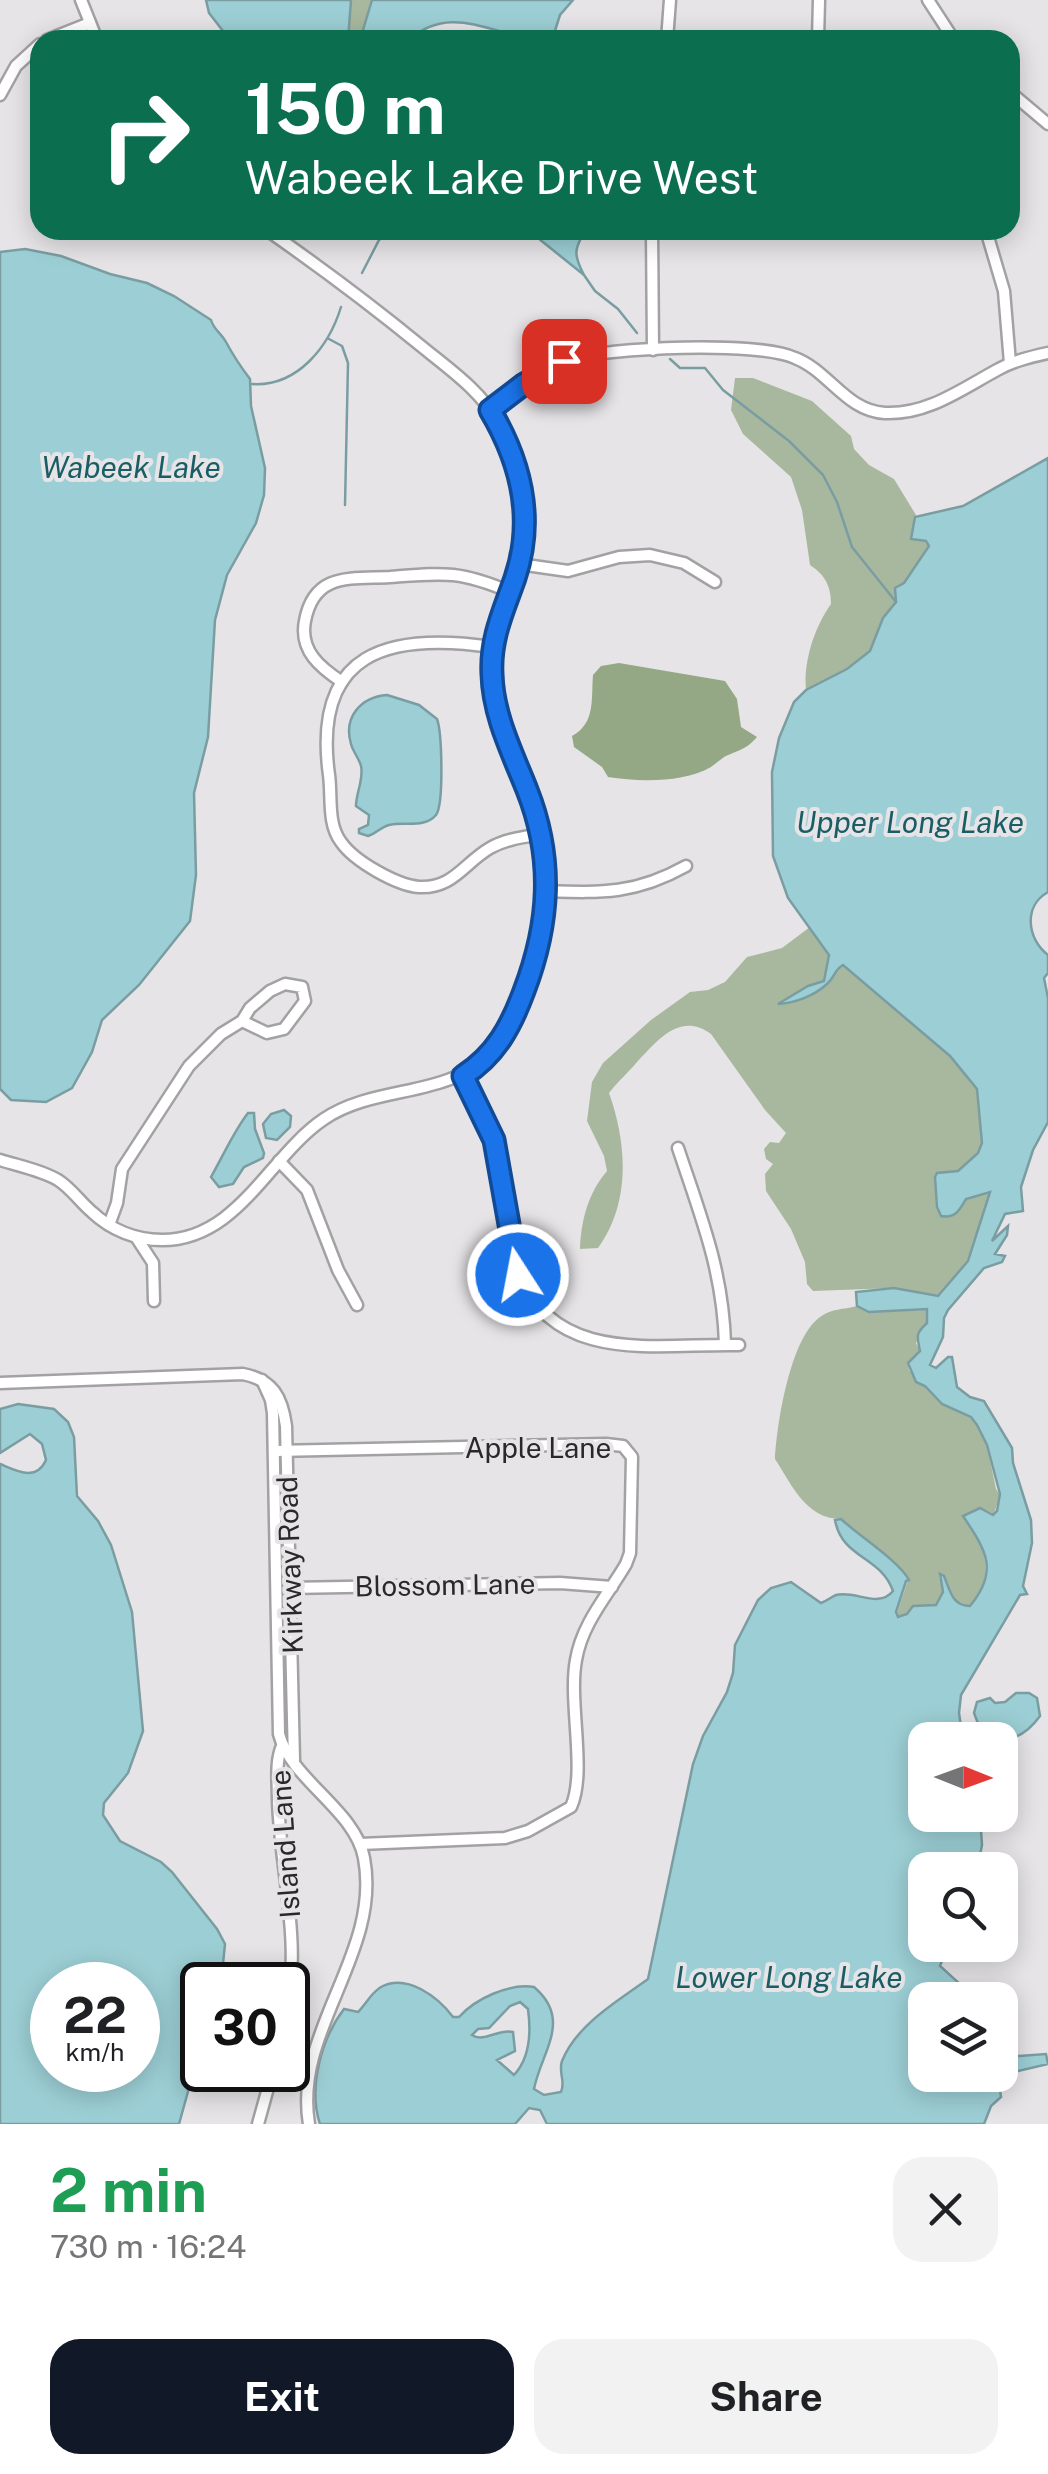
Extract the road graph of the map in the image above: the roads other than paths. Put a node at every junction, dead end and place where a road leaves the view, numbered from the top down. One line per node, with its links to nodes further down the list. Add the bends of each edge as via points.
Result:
1 (81, 0): 5 (street)
2 (670, 0): 8 (street)
3 (820, 0): 9 (street)
4 (928, 0): 10 (street)
5 (90, 23): 6 (street); 7 (street)
6 (72, 30)
7 (93, 30)
8 (668, 30)
9 (818, 30)
10 (948, 30)
11 (30, 53): 12 (street)
12 (0, 95)
13 (1020, 101): 14 (street)
14 (1048, 124)
15 (281, 240): 21 (street, via 457,375)
16 (652, 240): 18 (street)
17 (989, 240): 20 (street, via 1004,291)
18 (653, 350): 20 (street, via 782,353 878,413 932,405); 21 (street, via 564,361)
19 (1048, 353): 20 (street)
20 (1010, 364)
21 (490, 410): 22 (street, via 522,485)
22 (519, 564): 23 (street, via 568,571 650,555 684,562); 24 (street)
23 (716, 582)
24 (510, 592): 25 (street); 26 (street, via 444,572 333,582 312,601 304,634 317,663)
25 (492, 647): 26 (street, via 396,645 368,658); 27 (street, via 498,714)
26 (342, 682): 27 (street, via 325,738 331,813 344,846 394,881 430,887 454,879 490,848)
27 (541, 834): 29 (street)
28 (686, 866): 29 (street, via 632,890)
29 (547, 891): 31 (street, via 538,952 512,1021 488,1056)
30 (242, 1021): 30 (street, via 266,1033 284,1029 305,1001 302,987 278,986); 35 (street, via 198,1056 167,1096 122,1169)
31 (463, 1076): 34 (street, via 346,1106 310,1129); 39 (street, via 494,1140 515,1264 538,1308 562,1329 592,1341)
32 (678, 1148): 39 (street, via 718,1267)
33 (0, 1160): 35 (street, via 59,1181)
34 (280, 1161): 36 (street, via 208,1230 176,1239); 38 (street, via 307,1190)
35 (109, 1225): 36 (street)
36 (136, 1237): 37 (street, via 153,1263)
37 (154, 1301)
38 (357, 1306)
39 (725, 1344): 40 (street)
40 (738, 1345)
41 (0, 1384): 42 (street, Kirkway Road, via 230,1374 262,1380 280,1397 286,1426)
42 (281, 1452): 43 (street, Apple Lane, via 623,1446 632,1457 631,1542); 44 (street, Kirkway Road); 45 (street, Kirkway Road)
43 (612, 1587): 45 (street, Blossom Lane); 48 (street, Apple Lane, via 576,1657 576,1793 570,1808 505,1838)
44 (278, 1588): 45 (street, Blossom Lane); 46 (street, Kirkway Road)
45 (292, 1588): 47 (street, Kirkway Road)
46 (282, 1746): 47 (street); 49 (street, Island Lane, via 280,1842)
47 (294, 1760): 48 (street)
48 (360, 1844): 52 (street, via 363,1914 313,2055 306,2092)
49 (292, 1962)
50 (267, 2092): 51 (street)
51 (258, 2124)
52 (310, 2124)

